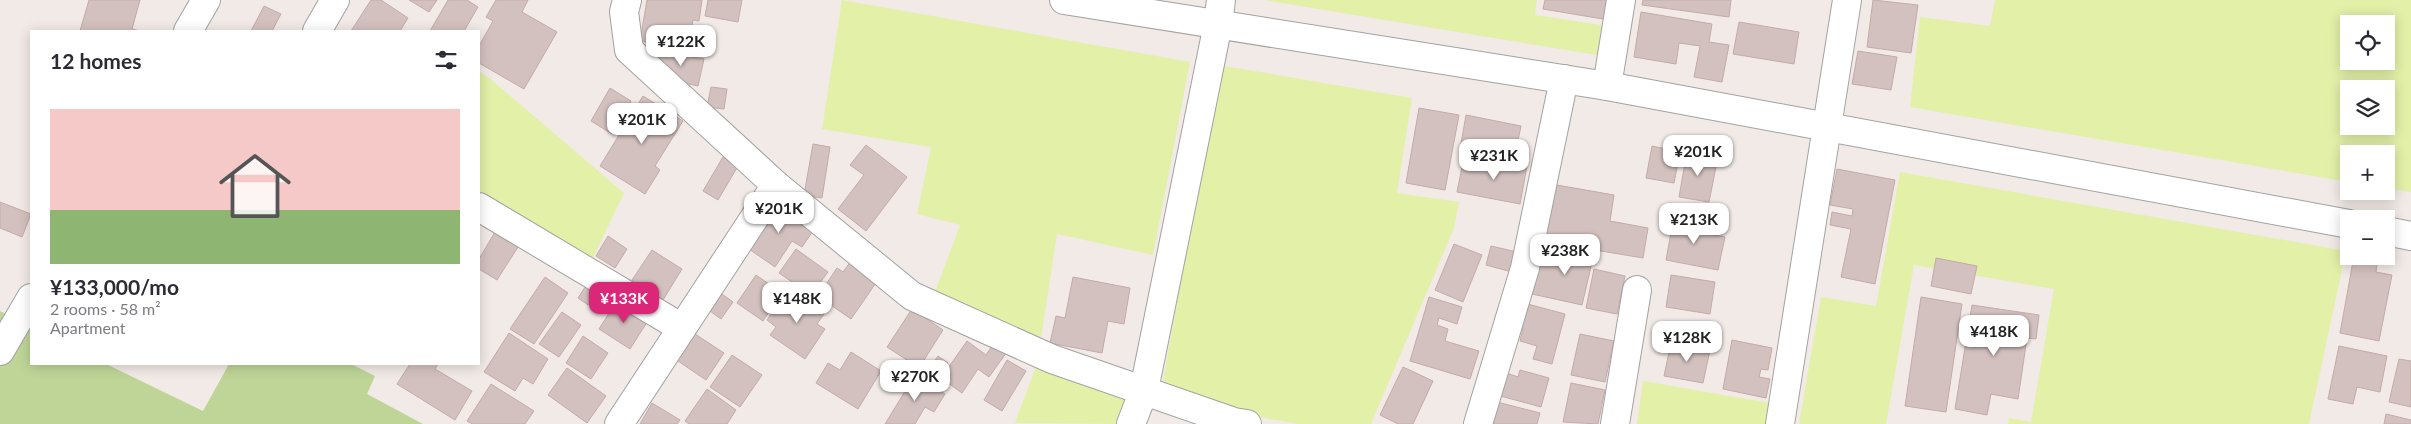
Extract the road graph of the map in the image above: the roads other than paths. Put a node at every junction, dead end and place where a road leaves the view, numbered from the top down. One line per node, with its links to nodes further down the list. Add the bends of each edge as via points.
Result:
1 (206, 0): 8 (street)
2 (335, 0): 9 (street)
3 (627, 0): 13 (street, via 624,12 629,50)
4 (1064, 0): 7 (street)
5 (1621, 0): 11 (street)
6 (1847, 0): 12 (street)
7 (1219, 12): 10 (street); 22 (street)
8 (189, 30)
9 (317, 30)
10 (1564, 79): 11 (street); 26 (street, via 1526,268)
11 (1607, 86): 12 (street)
12 (1827, 126): 15 (street); 28 (street)
13 (776, 186): 20 (street); 22 (street, via 912,296 1052,359)
14 (480, 208): 20 (street)
15 (2340, 222)
16 (2395, 233): 17 (street)
17 (2411, 236)
18 (1637, 290): 27 (street)
19 (30, 300): 21 (street)
20 (682, 328): 24 (street)
21 (0, 351)
22 (1144, 390): 23 (street); 25 (street)
23 (1238, 423)
24 (619, 424)
25 (1131, 424)
26 (1478, 424)
27 (1615, 424)
28 (1780, 424)

